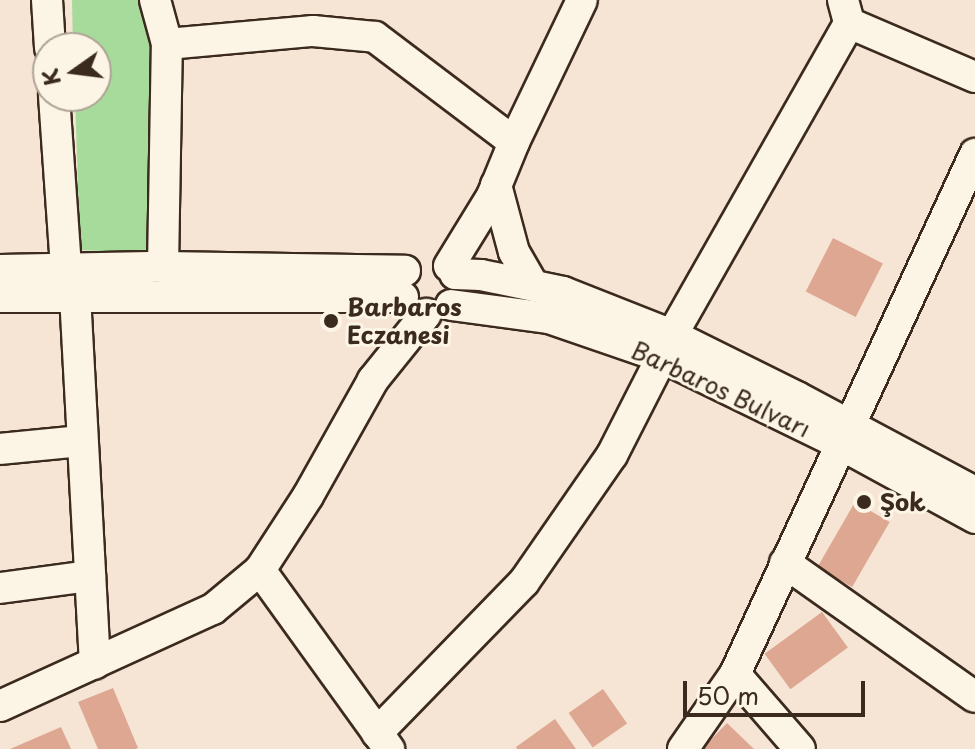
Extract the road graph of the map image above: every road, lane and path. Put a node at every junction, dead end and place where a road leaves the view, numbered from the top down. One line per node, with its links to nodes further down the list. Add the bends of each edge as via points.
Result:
1 (47, 0): 5 (street)
2 (155, 0): 6 (street)
3 (582, 0): 9 (street)
4 (846, 11): 7 (street); 18 (street)
5 (49, 32)
6 (167, 44): 9 (street, via 313,31 375,37); 12 (street)
7 (975, 77)
8 (55, 112): 14 (street)
9 (514, 142): 11 (street)
10 (975, 154): 19 (street)
11 (497, 180): 15 (street); 16 (street, via 514,252)
12 (163, 267): 14 (street, Barbaros Bulvarı); 15 (street, Barbaros Bulvarı)
13 (0, 270): 14 (street, Barbaros Bulvarı)
14 (70, 282): 15 (street, Barbaros Bulvarı); 17 (street, Barbaros Bulvarı); 20 (street)
15 (428, 286): 16 (street, Barbaros Bulvarı); 18 (street, Barbaros Bulvarı); 25 (street, via 373,360 373,380)
16 (534, 286): 18 (street, Barbaros Bulvarı, via 563,292)
17 (0, 297)
18 (667, 346): 19 (street, Barbaros Bulvarı); 32 (street, via 612,455 524,582)
19 (844, 434): 22 (street, Barbaros Bulvarı); 23 (street, Barbaros Bulvarı); 24 (street)
20 (82, 441): 21 (street); 26 (street)
21 (0, 449)
22 (975, 492)
23 (975, 518)
24 (785, 563): 29 (street); 30 (street)
25 (260, 570): 28 (street, via 213,609); 32 (street)
26 (90, 576): 27 (street); 28 (street)
27 (0, 588)
28 (95, 663): 31 (street)
29 (735, 674): 33 (street); 34 (street)
30 (975, 697)
31 (0, 706)
32 (383, 741)
33 (683, 749)
34 (800, 749)

